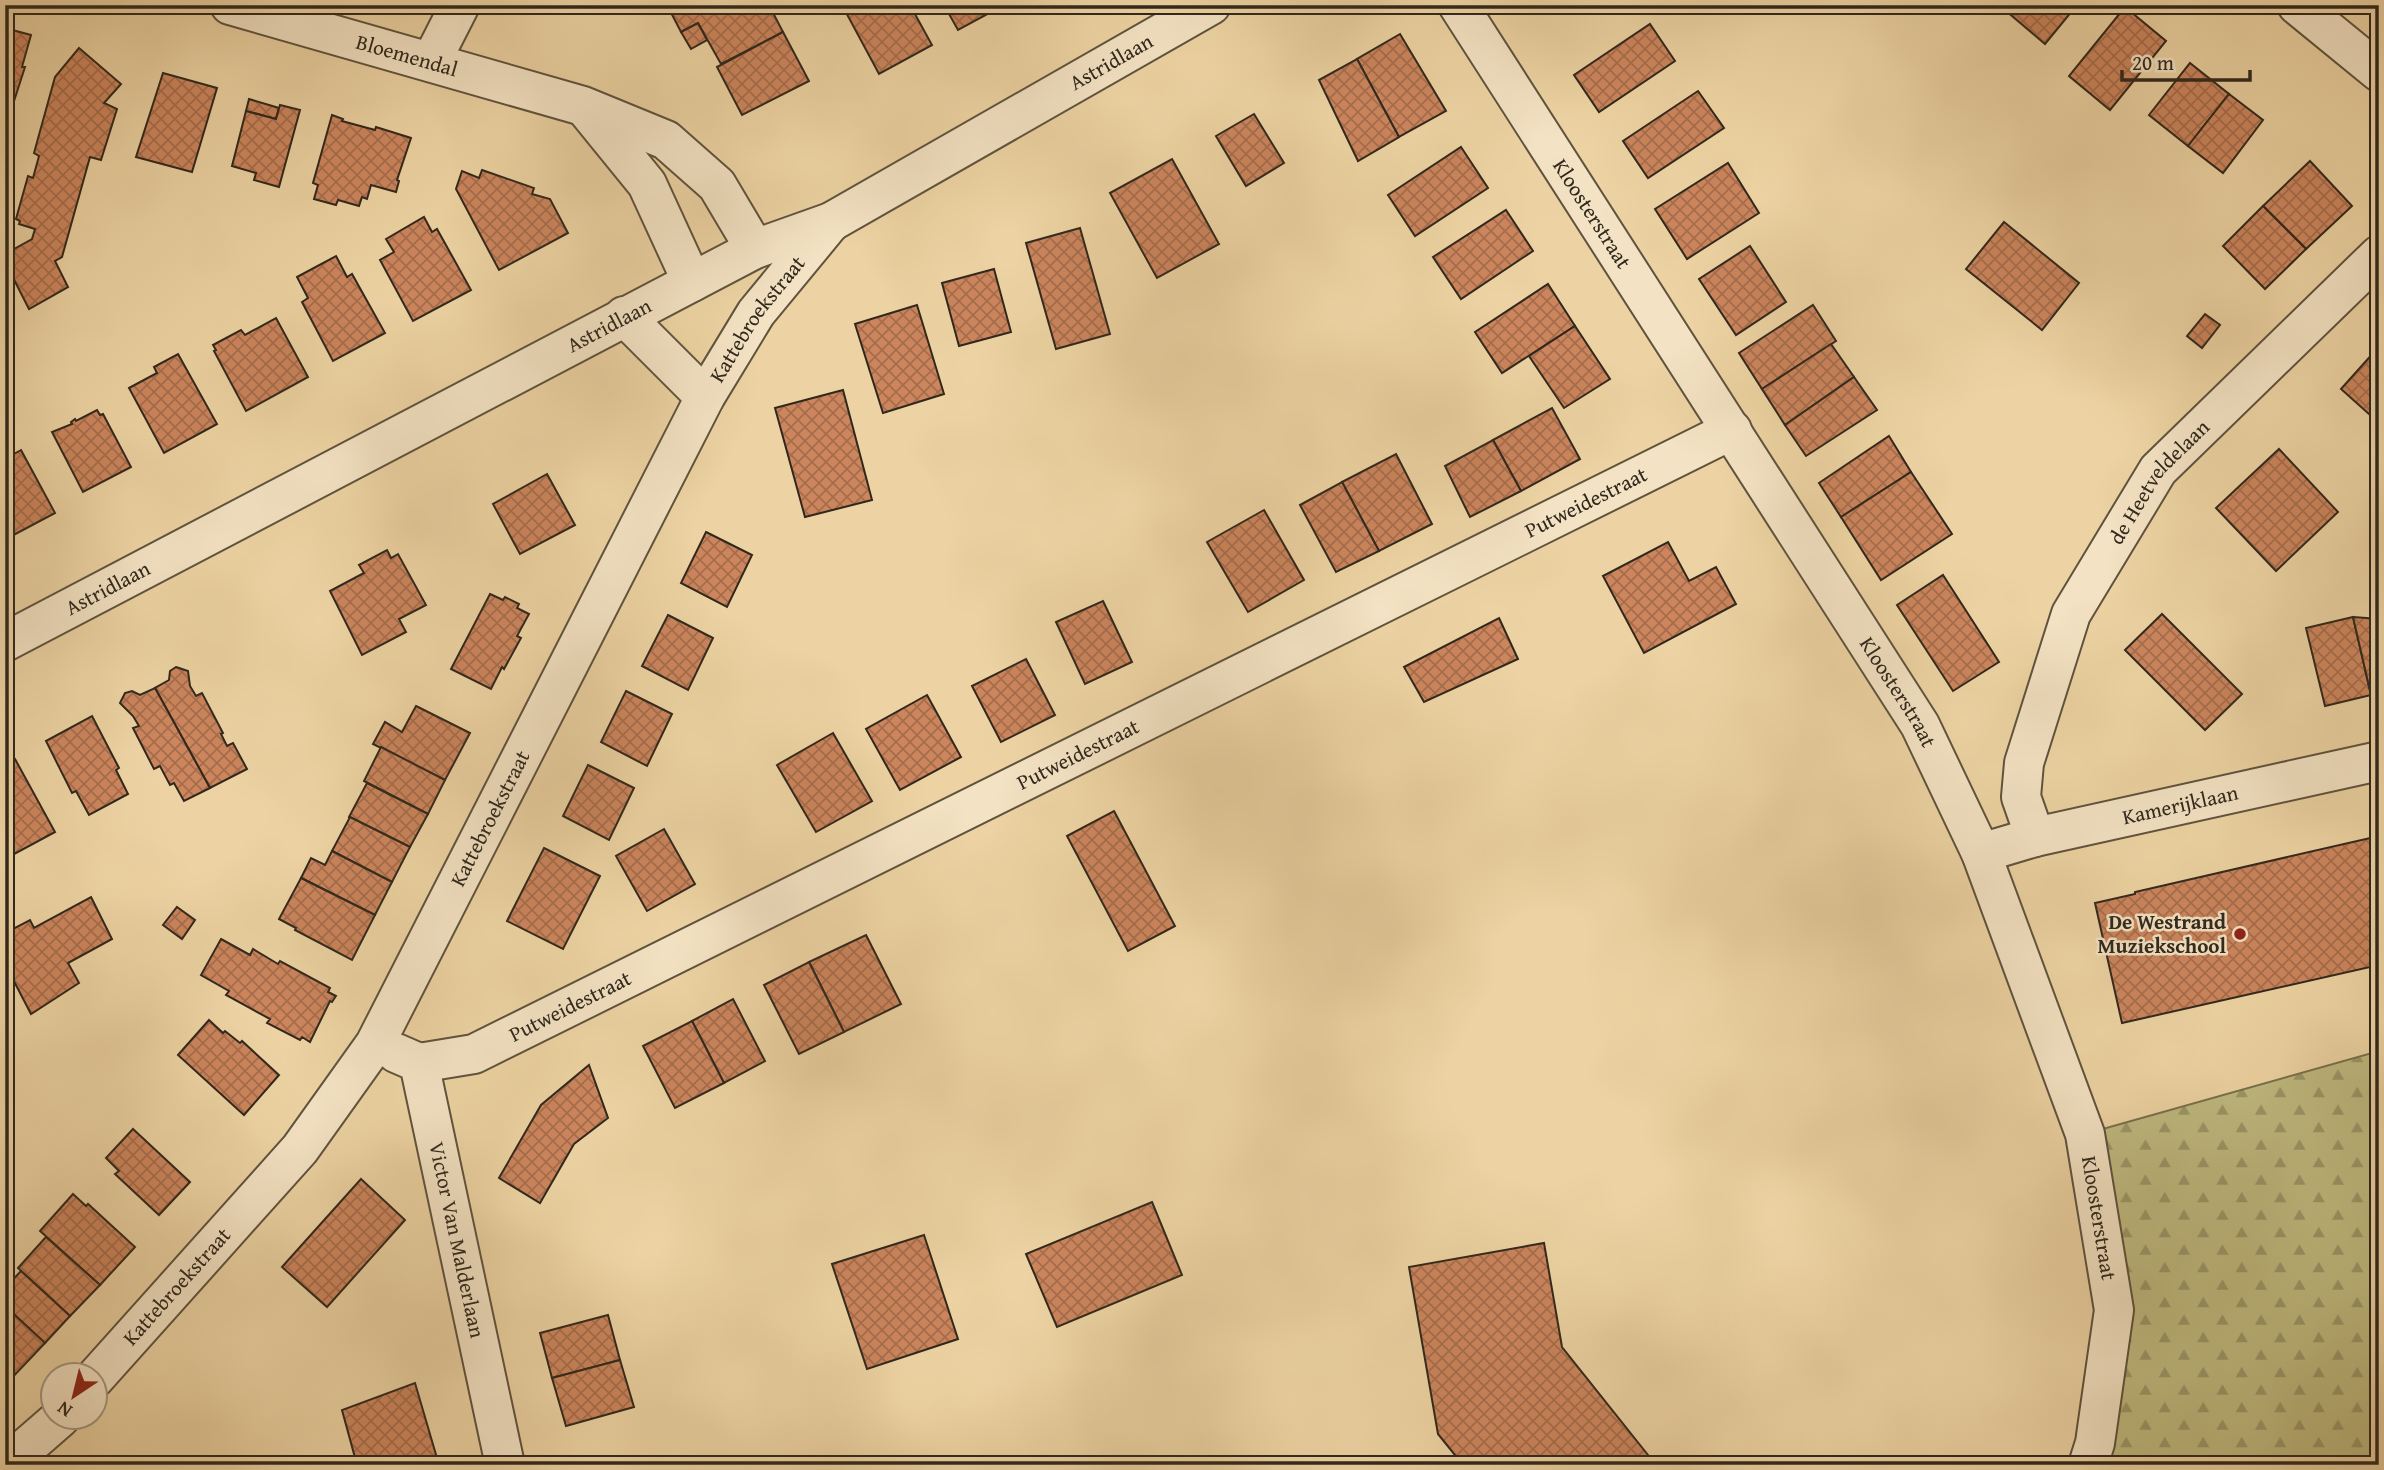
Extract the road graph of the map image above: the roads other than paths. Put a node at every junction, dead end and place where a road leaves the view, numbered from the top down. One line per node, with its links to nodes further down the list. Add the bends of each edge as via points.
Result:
1 (230, 5): 6 (street, Bloemendal)
2 (460, 5): 6 (street)
3 (1211, 5): 9 (street, Astridlaan)
4 (1458, 5): 15 (street, Kloosterstraat)
5 (2297, 5): 7 (street)
6 (431, 62): 8 (street, Bloemendal)
7 (2379, 72)
8 (583, 106): 10 (street, Bloemendal, via 666,140 717,185); 12 (street, via 648,184)
9 (831, 222): 10 (street, Astridlaan); 14 (street, Kattebroekstraat, via 756,313)
10 (755, 250): 12 (street, Astridlaan)
11 (2379, 255): 18 (street, de Heetveldelaan, via 2158,470 2071,614 2024,763 2021,797)
12 (692, 282): 13 (street, Astridlaan)
13 (624, 316): 14 (street); 16 (street, Astridlaan)
14 (705, 397): 20 (street, Kattebroekstraat)
15 (1732, 430): 19 (street, Kloosterstraat, via 1920,725); 21 (street, Putweidestraat, via 474,1054)
16 (5, 642)
17 (2379, 761): 18 (street, Kamerijklaan)
18 (2035, 837): 19 (street, Kamerijklaan)
19 (1981, 853): 26 (street, Kloosterstraat, via 2085,1134 2115,1310)
20 (375, 1044): 21 (street); 22 (street, Kattebroekstraat, via 300,1149)
21 (419, 1063): 25 (street, Victor Van Malderlaan)
22 (108, 1363)
23 (44, 1432): 24 (street)
24 (6, 1465)
25 (505, 1465)
26 (2088, 1465)

